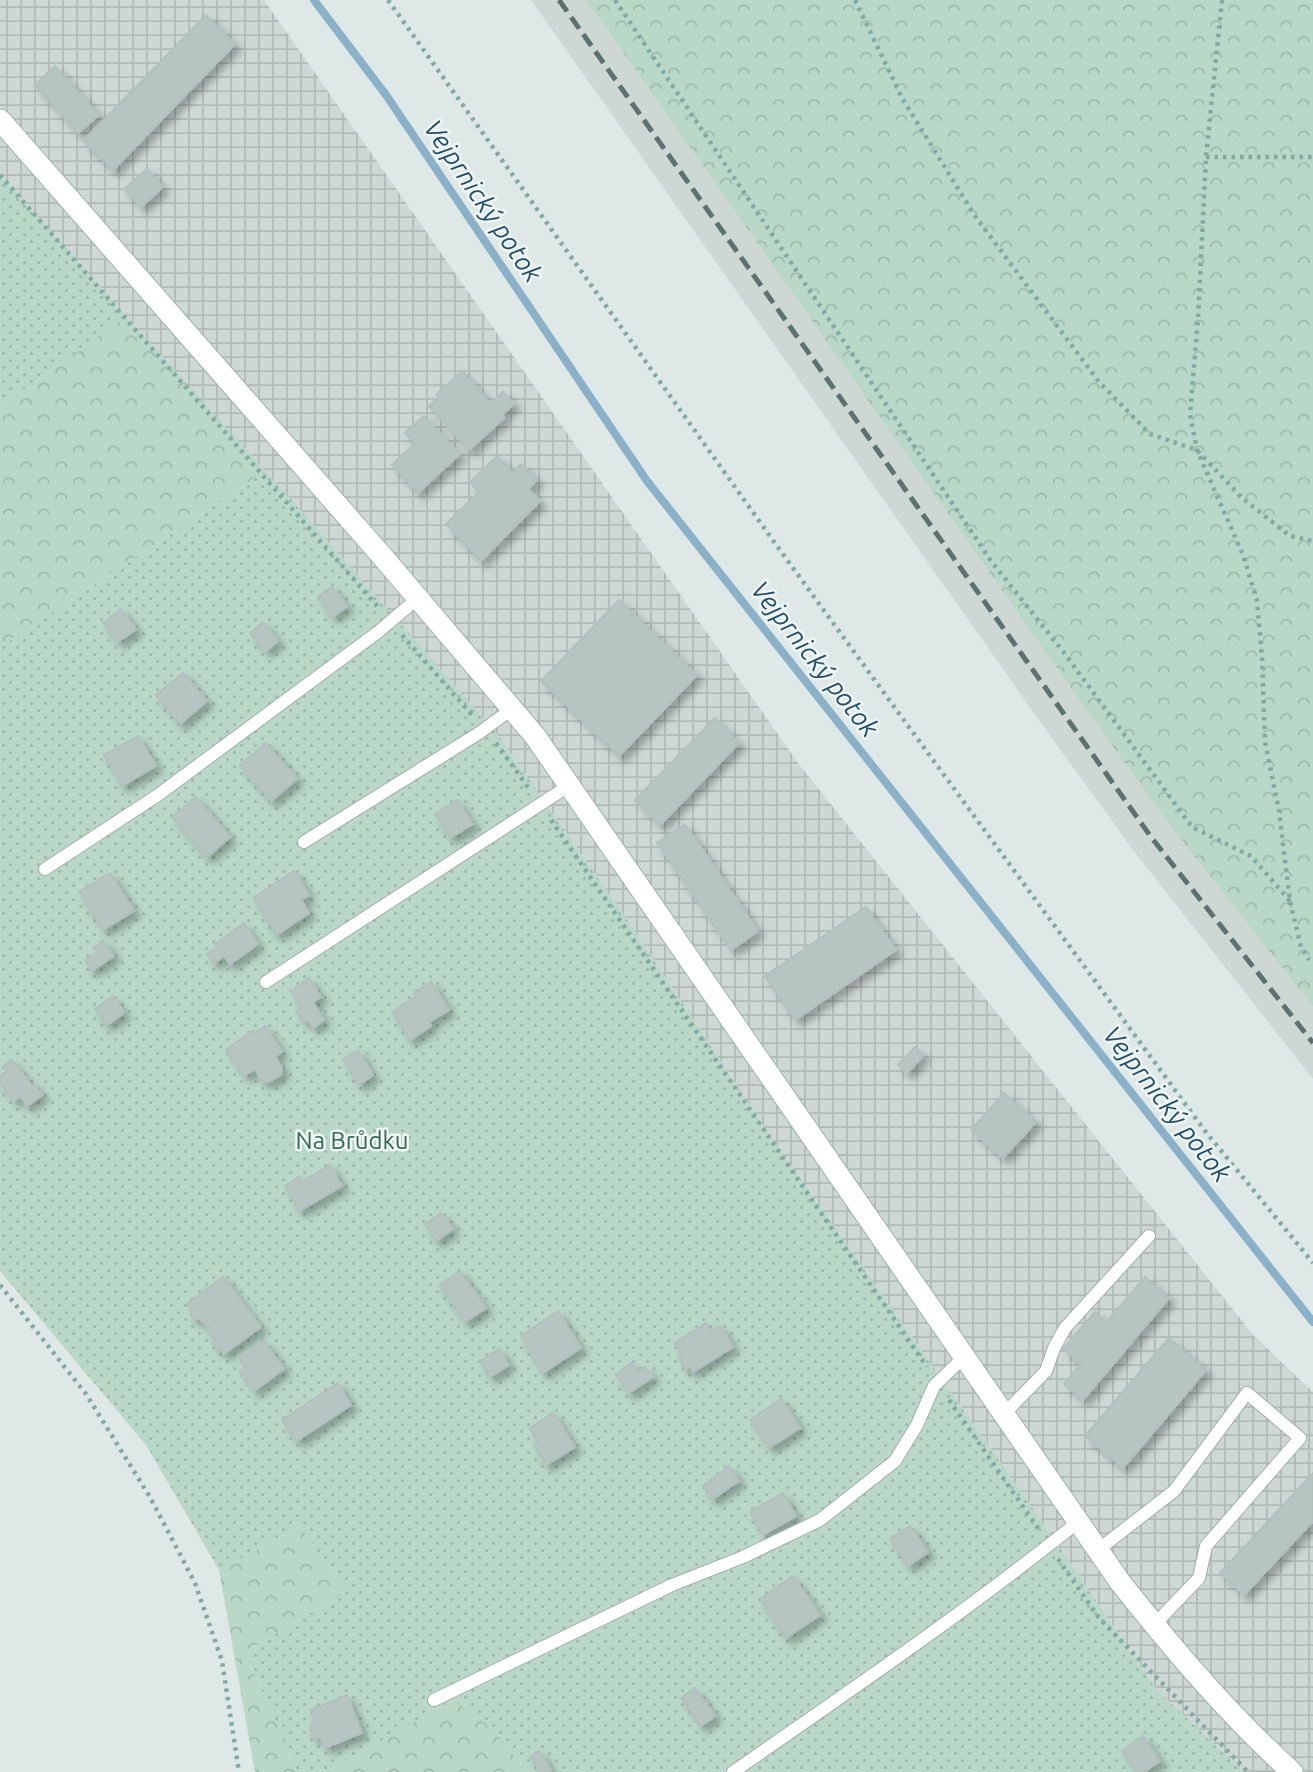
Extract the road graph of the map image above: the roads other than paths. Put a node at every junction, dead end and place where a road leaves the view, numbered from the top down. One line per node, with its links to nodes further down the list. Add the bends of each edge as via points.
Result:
1 (0, 120): 2 (main road)
2 (418, 598): 3 (main road); 6 (lane, via 158,795)
3 (512, 709): 4 (main road); 5 (lane)
4 (570, 785): 7 (lane); 9 (main road)
5 (304, 842)
6 (45, 869)
7 (266, 982)
8 (1149, 1236): 10 (lane, via 1065,1328 1046,1371)
9 (964, 1357): 10 (main road); 14 (lane, via 934,1386 895,1461 820,1520)
10 (1004, 1414): 11 (main road)
11 (1078, 1522): 12 (main road); 15 (lane, via 915,1647)
12 (1098, 1550): 13 (main road); 13 (lane, via 1174,1491 1247,1394 1300,1438 1206,1546 1199,1578)
13 (1154, 1625): 16 (main road, via 1221,1702)
14 (433, 1700)
15 (733, 1772)
16 (1292, 1772)

